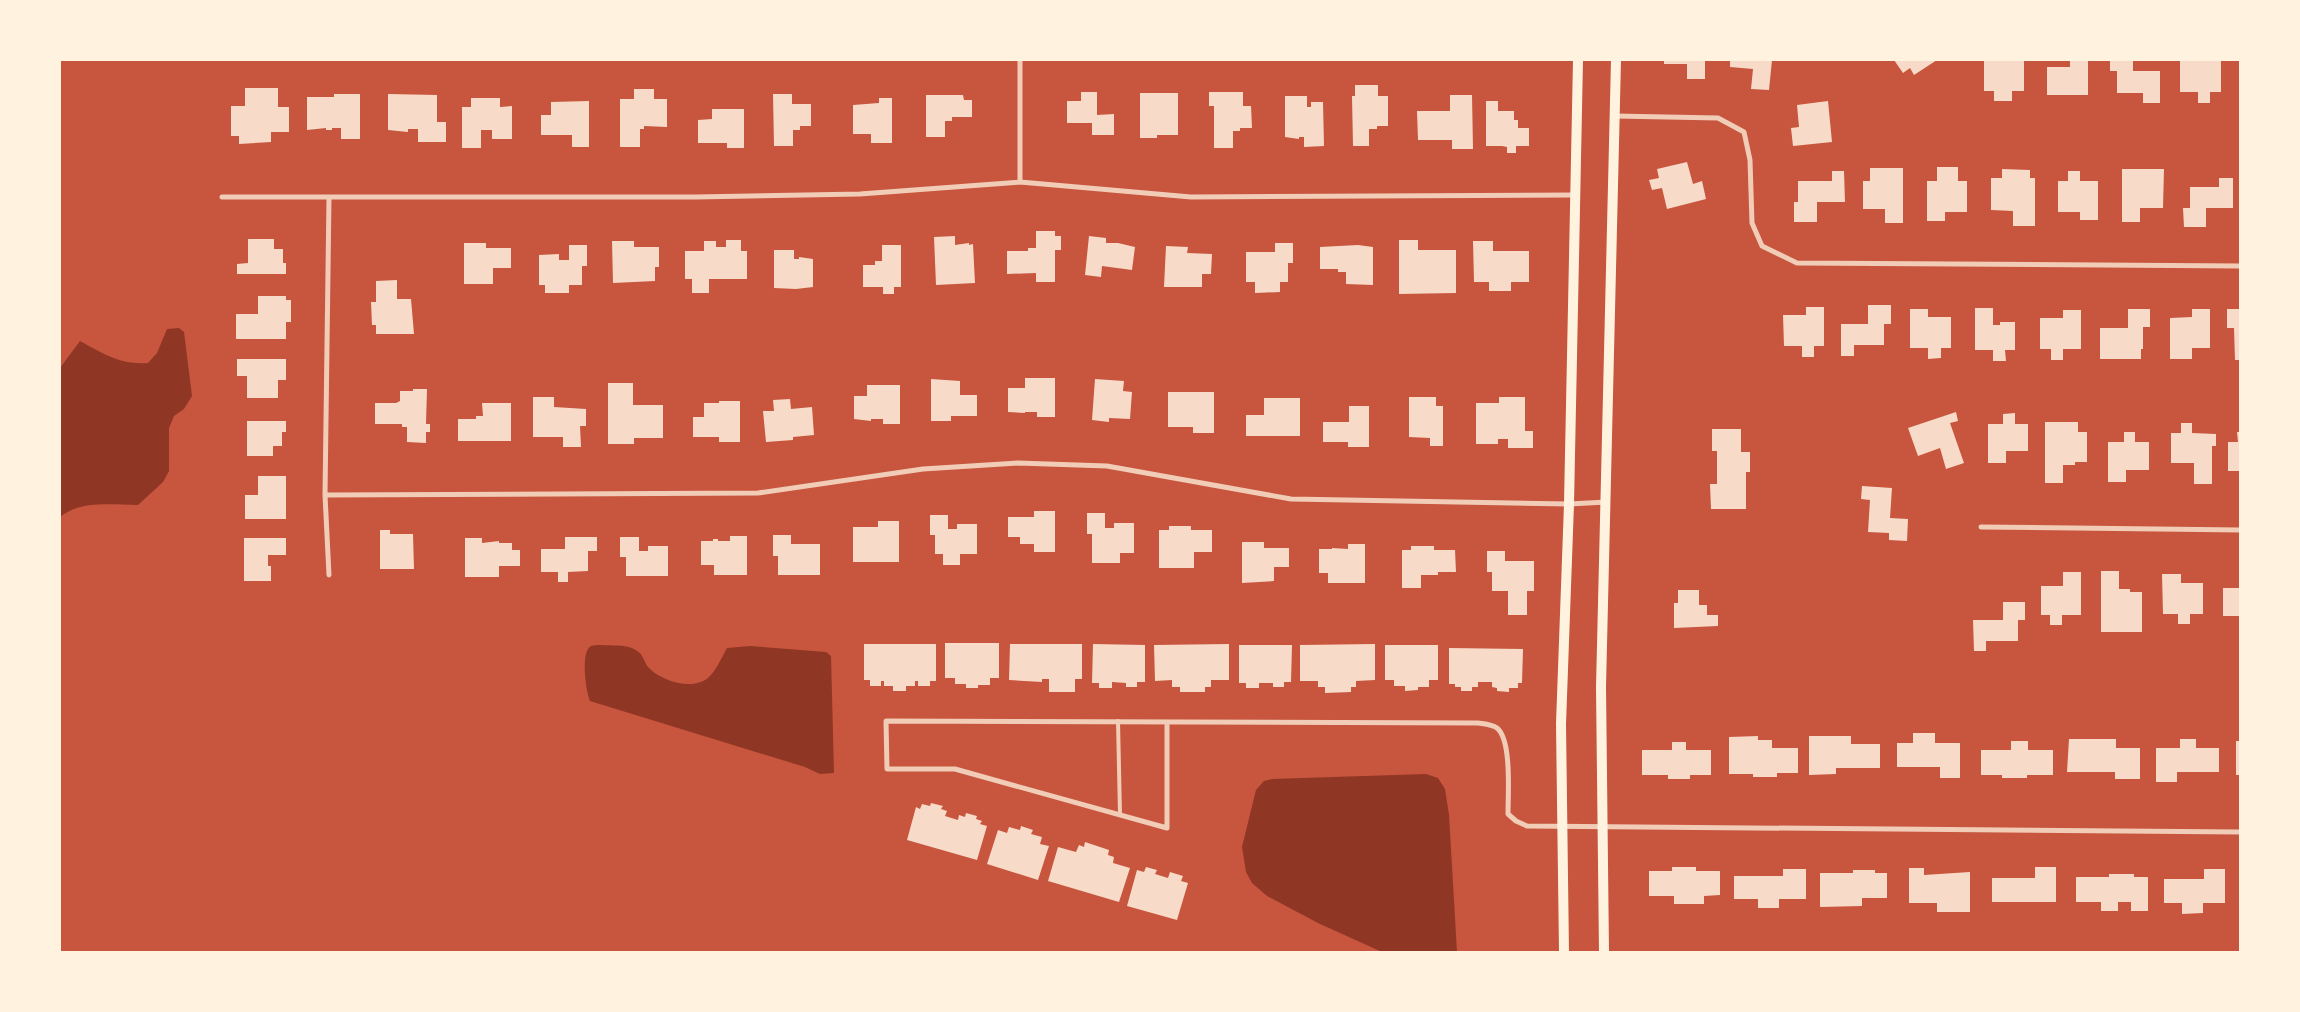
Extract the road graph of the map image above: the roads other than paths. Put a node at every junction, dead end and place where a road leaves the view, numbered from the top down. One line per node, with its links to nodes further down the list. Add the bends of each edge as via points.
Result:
1 (1020, 60): 5 (street)
2 (1578, 60): 6 (main road)
3 (1616, 60): 4 (main road)
4 (1615, 116): 9 (street, via 1718,118 1744,132 1750,160 1752,222 1762,246 1797,263); 11 (main road)
5 (1020, 182): 6 (street, via 1191,197); 8 (street, via 841,194 695,198)
6 (1574, 195): 12 (main road)
7 (222, 196): 8 (street)
8 (329, 198): 10 (street)
9 (2240, 266)
10 (325, 495): 12 (street, via 758,493 923,469 1018,462 1107,466 1291,499); 15 (street)
11 (1607, 502): 12 (street); 20 (main road, via 1601,688)
12 (1569, 504): 19 (main road, via 1561,724)
13 (1981, 527): 14 (street)
14 (2240, 530)
15 (329, 576)
16 (1118, 721): 17 (street); 18 (lane); 18 (street, via 886,721 887,770 955,770)
17 (1168, 722): 18 (street, via 1168,828); 19 (street, via 1487,724 1496,728 1505,742 1508,814 1527,826)
18 (1120, 814)
19 (1561, 827): 20 (street); 22 (main road)
20 (1601, 828): 21 (street); 23 (main road)
21 (2240, 832)
22 (1564, 952)
23 (1604, 952)

